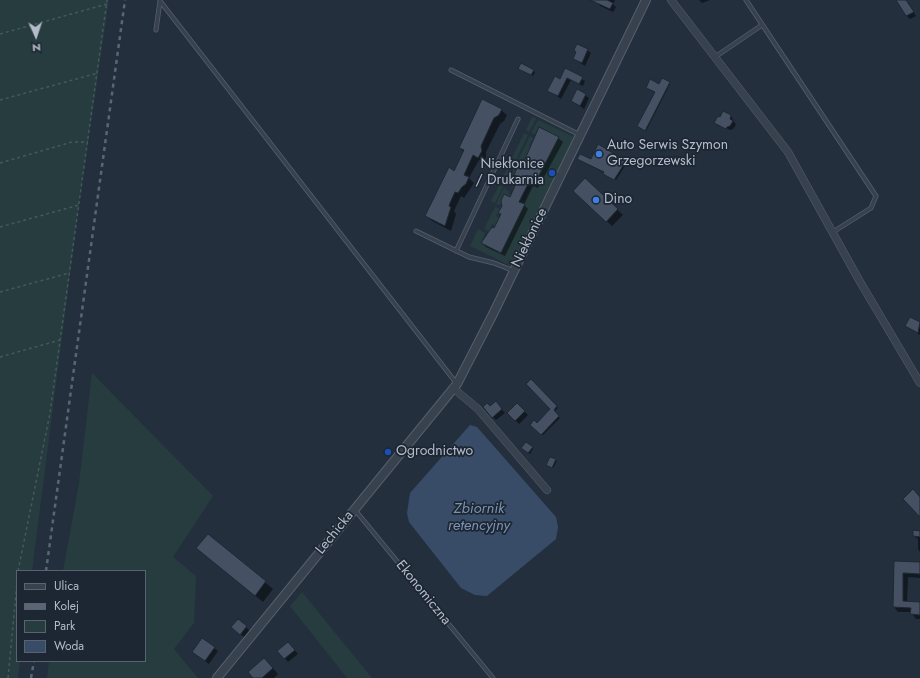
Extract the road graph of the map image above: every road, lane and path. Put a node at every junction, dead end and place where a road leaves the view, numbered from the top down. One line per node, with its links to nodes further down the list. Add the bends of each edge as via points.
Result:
1 (107, 0): 6 (path)
2 (646, 0): 15 (street, Niekłonice)
3 (671, 0): 10 (street)
4 (746, 0): 7 (lane)
5 (160, 1): 8 (lane); 29 (lane)
6 (107, 4): 9 (path); 12 (path)
7 (762, 25): 10 (lane); 21 (lane, via 876,196 871,208)
8 (156, 30)
9 (0, 34)
10 (715, 57): 21 (street, via 788,152)
11 (451, 70): 15 (lane)
12 (98, 73): 13 (path); 16 (path)
13 (0, 100)
14 (518, 119): 22 (lane)
15 (580, 135): 23 (street, Niekłonice)
16 (88, 142): 17 (path, via 72,142); 18 (path)
17 (0, 163)
18 (79, 205): 19 (path); 24 (path)
19 (0, 227)
20 (416, 231): 22 (lane)
21 (833, 232): 28 (street)
22 (456, 251): 23 (lane)
23 (514, 271): 29 (street, Niekłonice)
24 (69, 273): 25 (path); 26 (path)
25 (0, 292)
26 (60, 340): 27 (path); 32 (path, via 50,413)
27 (0, 357)
28 (920, 383)
29 (455, 386): 30 (street); 31 (street, Lechicka)
30 (547, 490)
31 (354, 509): 35 (street, Lechicka); 36 (lane, Ekonomiczna)
32 (18, 570)
33 (16, 594): 34 (path)
34 (8, 678)
35 (217, 678)
36 (492, 678)

